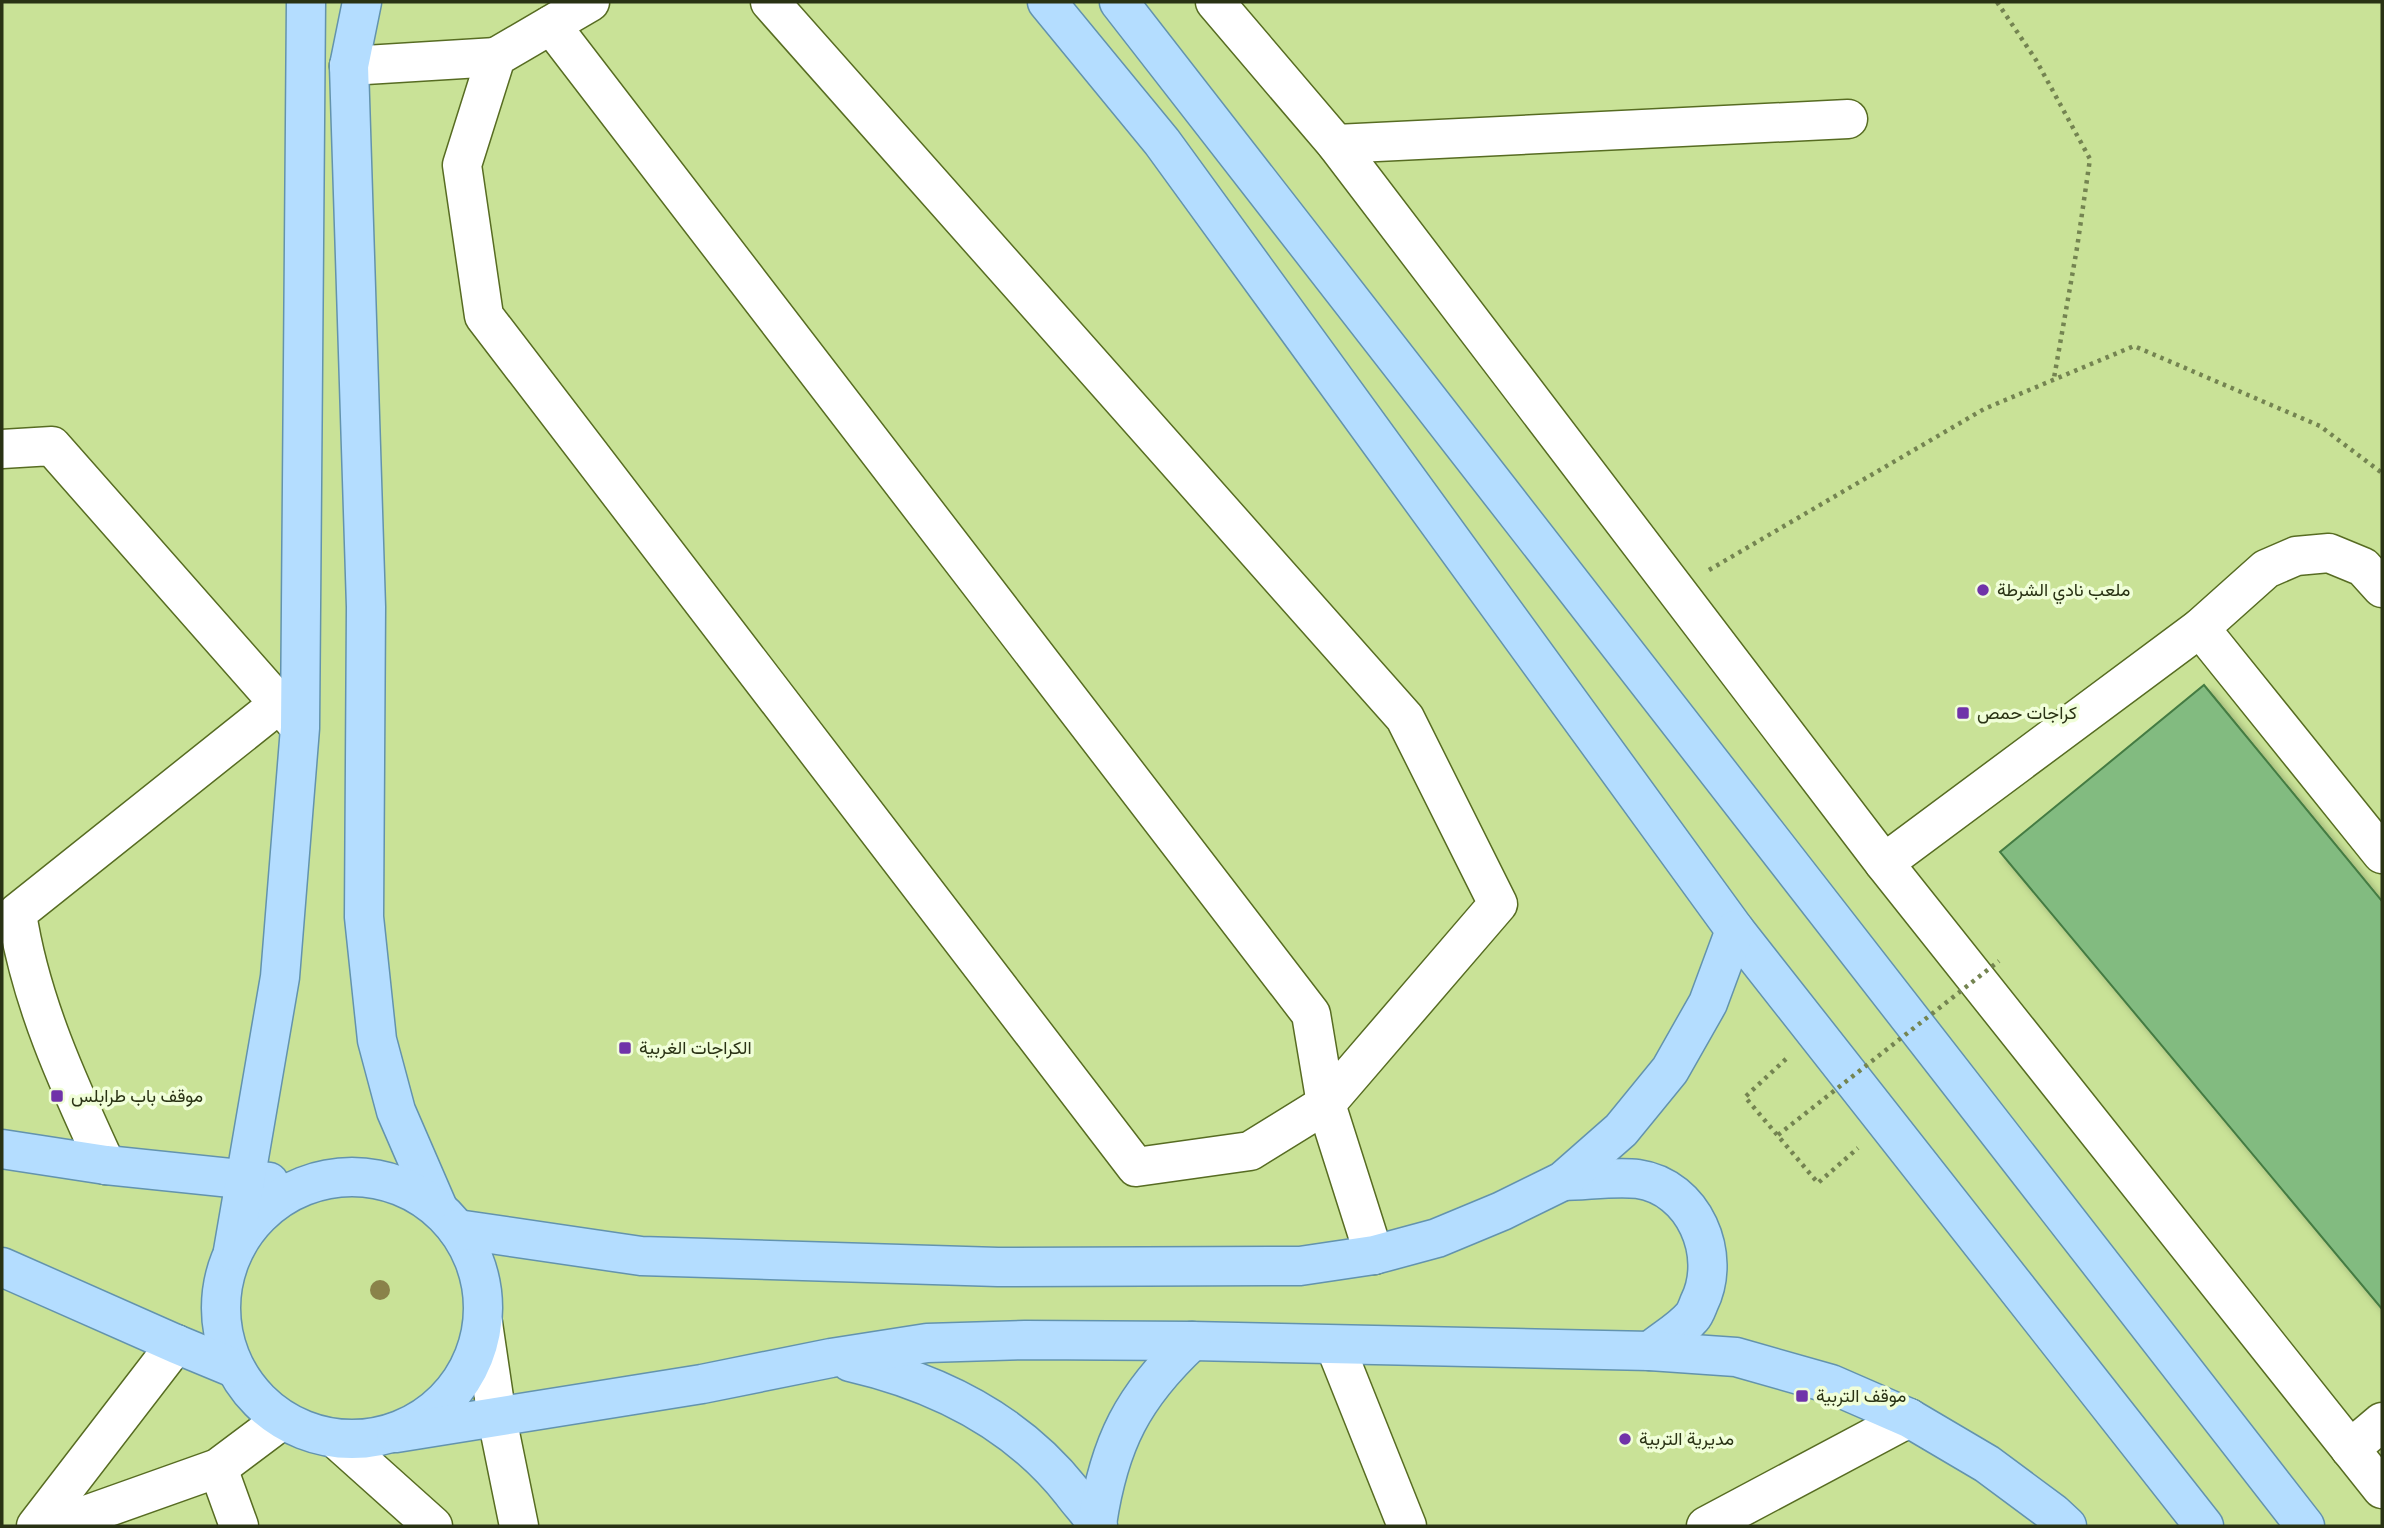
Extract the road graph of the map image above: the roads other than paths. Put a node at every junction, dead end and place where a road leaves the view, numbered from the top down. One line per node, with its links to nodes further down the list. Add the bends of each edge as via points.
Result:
1 (306, 2): 16 (main road)
2 (362, 2): 10 (main road)
3 (590, 2): 8 (street)
4 (770, 2): 21 (street, via 1405,719 1492,891 1498,904)
5 (1047, 2): 20 (main road, via 1161,142)
6 (1119, 2): 57 (main road)
7 (1215, 2): 12 (street)
8 (551, 25): 9 (street); 21 (street, via 1311,1014)
9 (496, 57): 10 (street); 21 (street, via 462,165 484,316 1136,1167 1250,1151)
10 (349, 66): 27 (main road, via 366,607 364,917 377,1040 396,1111)
11 (1848, 119): 12 (street)
12 (1336, 144): 18 (street)
13 (2, 449): 16 (street, via 52,446)
14 (2382, 588): 15 (street, via 2363,567 2329,553 2296,556 2266,569)
15 (2200, 628): 17 (street); 18 (street)
16 (290, 716): 19 (street); 24 (main road, via 280,977)
17 (2382, 855)
18 (1884, 863): 44 (street)
19 (9, 914): 23 (street, via 67,1082)
20 (1735, 930): 25 (main road, via 1708,1003 1670,1070 1620,1130); 56 (main road)
21 (1326, 1104): 29 (street)
22 (2, 1149): 23 (main road)
23 (106, 1166): 24 (main road)
24 (245, 1181): 26 (main road); 28 (main road)
25 (1563, 1181): 29 (main road, via 1437,1238); 35 (main road, via 1638,1179 1666,1190 1688,1208 1703,1233 1709,1262 1706,1291 1693,1317)
26 (306, 1184): 27 (main road, via 341,1177 375,1178 409,1189); 28 (main road, via 263,1210)
27 (447, 1219): 29 (main road, via 641,1256 984,1267 1300,1266); 31 (main road, via 474,1258 482,1290)
28 (233, 1251): 37 (main road, via 221,1290 222,1330)
29 (1374, 1255)
30 (2, 1267): 33 (main road)
31 (483, 1323): 38 (street); 42 (main road, via 461,1380 438,1408)
32 (1192, 1341): 34 (main road); 36 (main road, via 927,1343); 47 (main road, via 1144,1392 1126,1422 1108,1466)
33 (176, 1344): 37 (main road); 48 (street)
34 (1335, 1346): 35 (main road); 53 (street)
35 (1650, 1351): 39 (main road, via 1736,1357 1830,1384)
36 (831, 1358): 38 (main road); 47 (main road, via 894,1372 954,1396 1008,1430 1047,1464)
37 (234, 1368): 40 (main road, via 263,1406)
38 (497, 1418): 42 (main road); 52 (street)
39 (1909, 1418): 54 (street); 55 (main road, via 1987,1464)
40 (282, 1420): 43 (main road, via 308,1433); 45 (street)
41 (2382, 1422): 44 (street)
42 (396, 1433): 43 (main road, via 367,1440)
43 (336, 1439): 51 (street)
44 (2350, 1448): 46 (street)
45 (218, 1468): 49 (street); 50 (street)
46 (2382, 1489)
47 (1097, 1525)
48 (36, 1526)
49 (55, 1526)
50 (239, 1526)
51 (433, 1526)
52 (519, 1526)
53 (1407, 1526)
54 (1706, 1526)
55 (2067, 1526)
56 (2204, 1526)
57 (2305, 1526)

